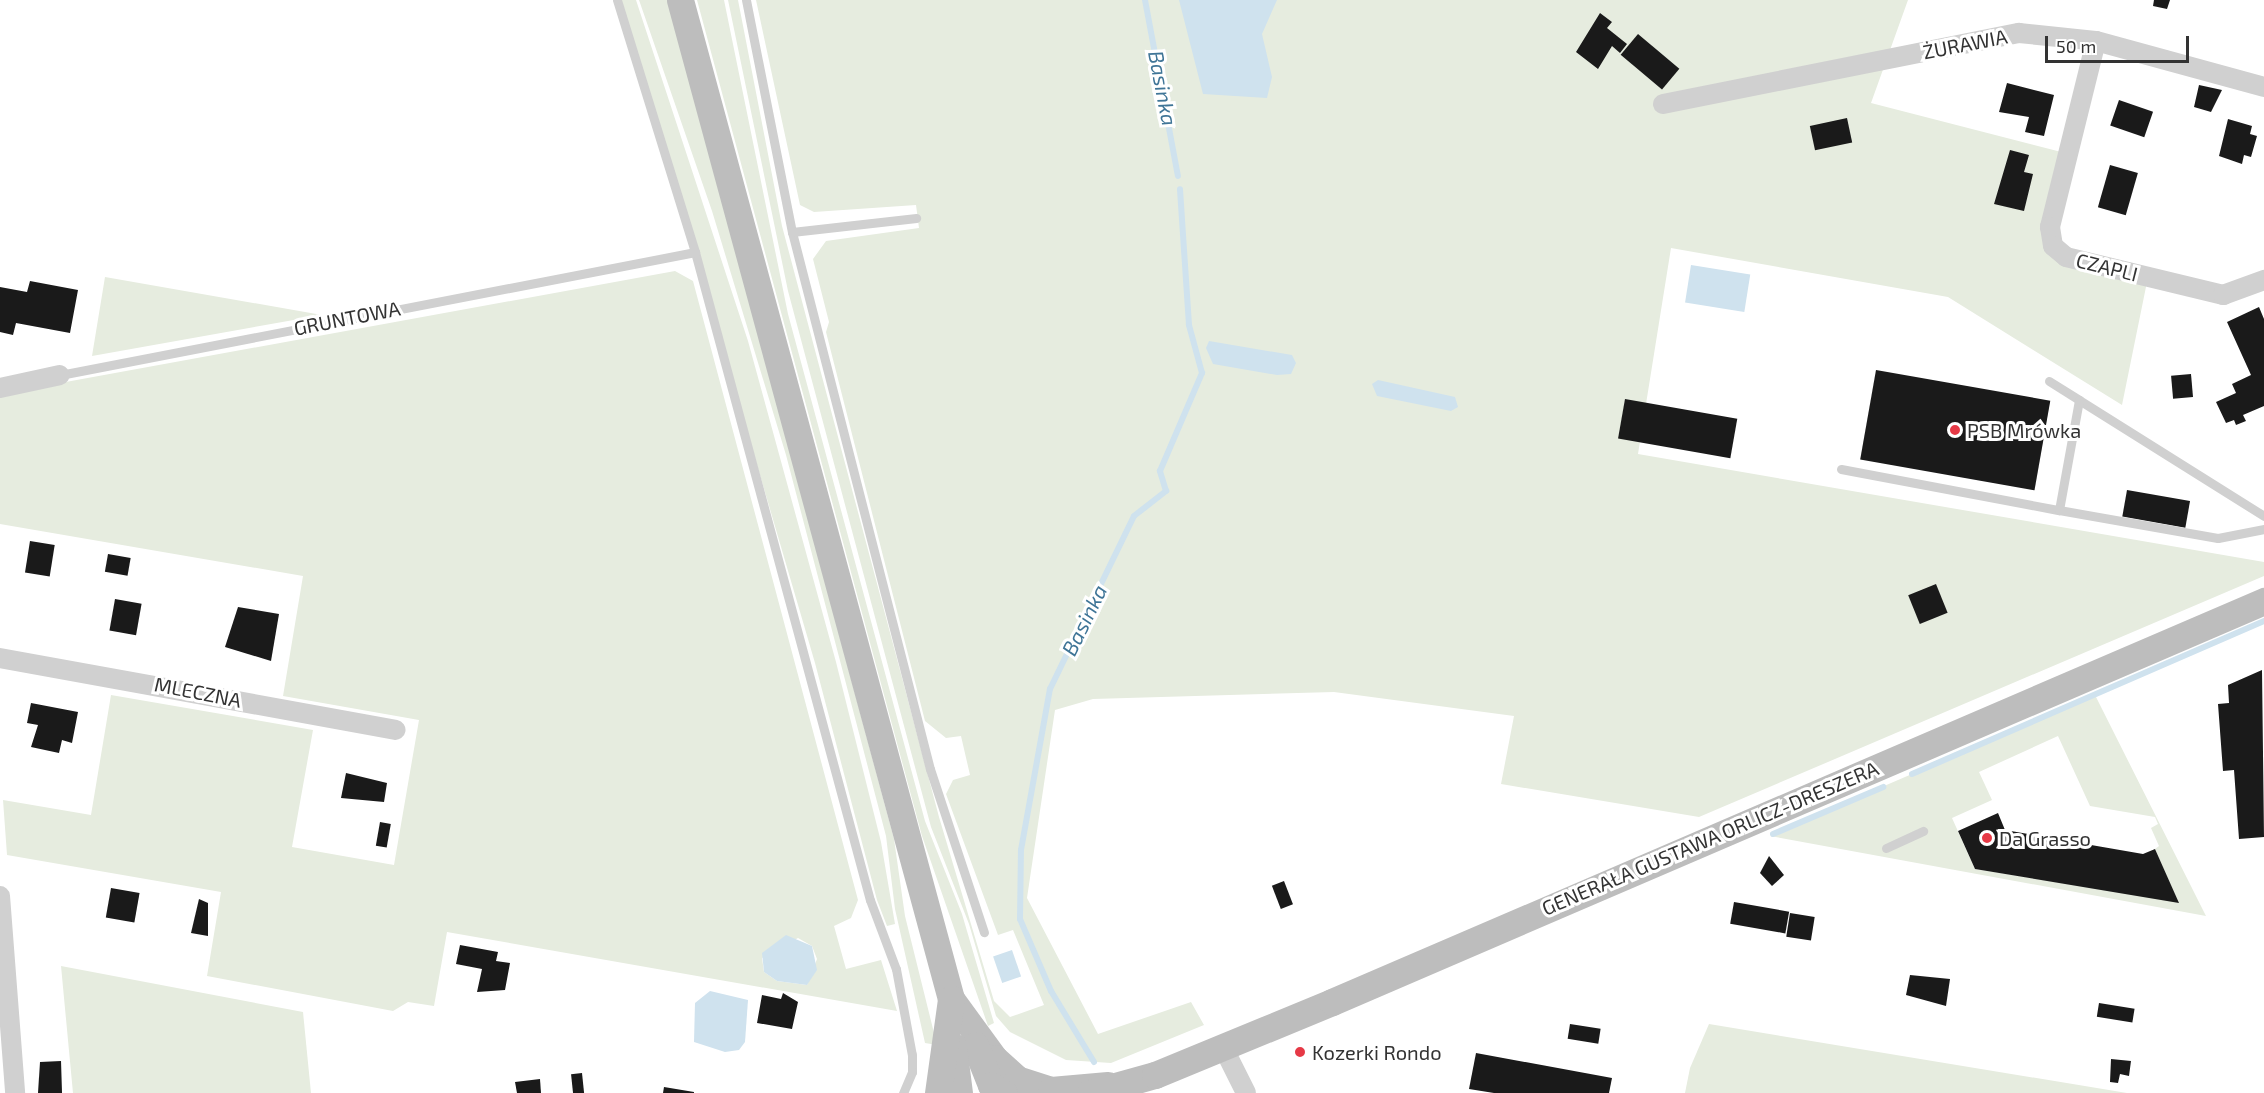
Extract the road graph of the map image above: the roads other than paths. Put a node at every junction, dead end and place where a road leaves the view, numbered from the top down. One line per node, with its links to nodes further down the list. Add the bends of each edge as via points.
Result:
1 (617, 0): 9 (lane)
2 (680, 0): 26 (main road)
3 (746, 0): 8 (lane)
4 (2096, 41): 5 (street, ŻURAWIA); 6 (street, ŻURAWIA, via 2019,33); 10 (street, CZAPLI, via 2050,227 2053,246 2066,257 2223,295)
5 (2264, 86)
6 (1663, 104)
7 (916, 218): 8 (lane)
8 (792, 232): 25 (lane, via 930,769)
9 (695, 252): 11 (lane, GRUNTOWA); 30 (lane, via 870,900 901,990 912,1065)
10 (2264, 280)
11 (60, 375): 13 (street, GRUNTOWA)
12 (2049, 381): 14 (lane)
13 (0, 388)
14 (2079, 399): 16 (lane); 17 (lane)
15 (1841, 469): 16 (lane)
16 (2059, 510): 18 (lane, via 2218,538)
17 (2264, 516)
18 (2264, 529)
19 (2264, 601): 27 (main road, GENERAŁA GUSTAWA ORLICZ-DRESZERA)
20 (0, 658): 21 (street, MLECZNA)
21 (396, 730)
22 (1923, 831): 23 (lane)
23 (1886, 848)
24 (0, 896): 29 (street)
25 (984, 932)
26 (959, 1026): 28 (main road, via 1032,1085 1051,1090); 31 (main road); 32 (main road); 34 (main road, via 991,1085)
27 (1223, 1047): 28 (main road, GENERAŁA GUSTAWA ORLICZ-DRESZERA); 36 (street)
28 (1123, 1089): 35 (main road, GENERAŁA GUSTAWA ORLICZ-DRESZERA)
29 (15, 1093)
30 (903, 1093)
31 (938, 1093)
32 (959, 1093)
33 (980, 1093): 34 (main road)
34 (1002, 1093)
35 (1090, 1093)
36 (1246, 1093)

